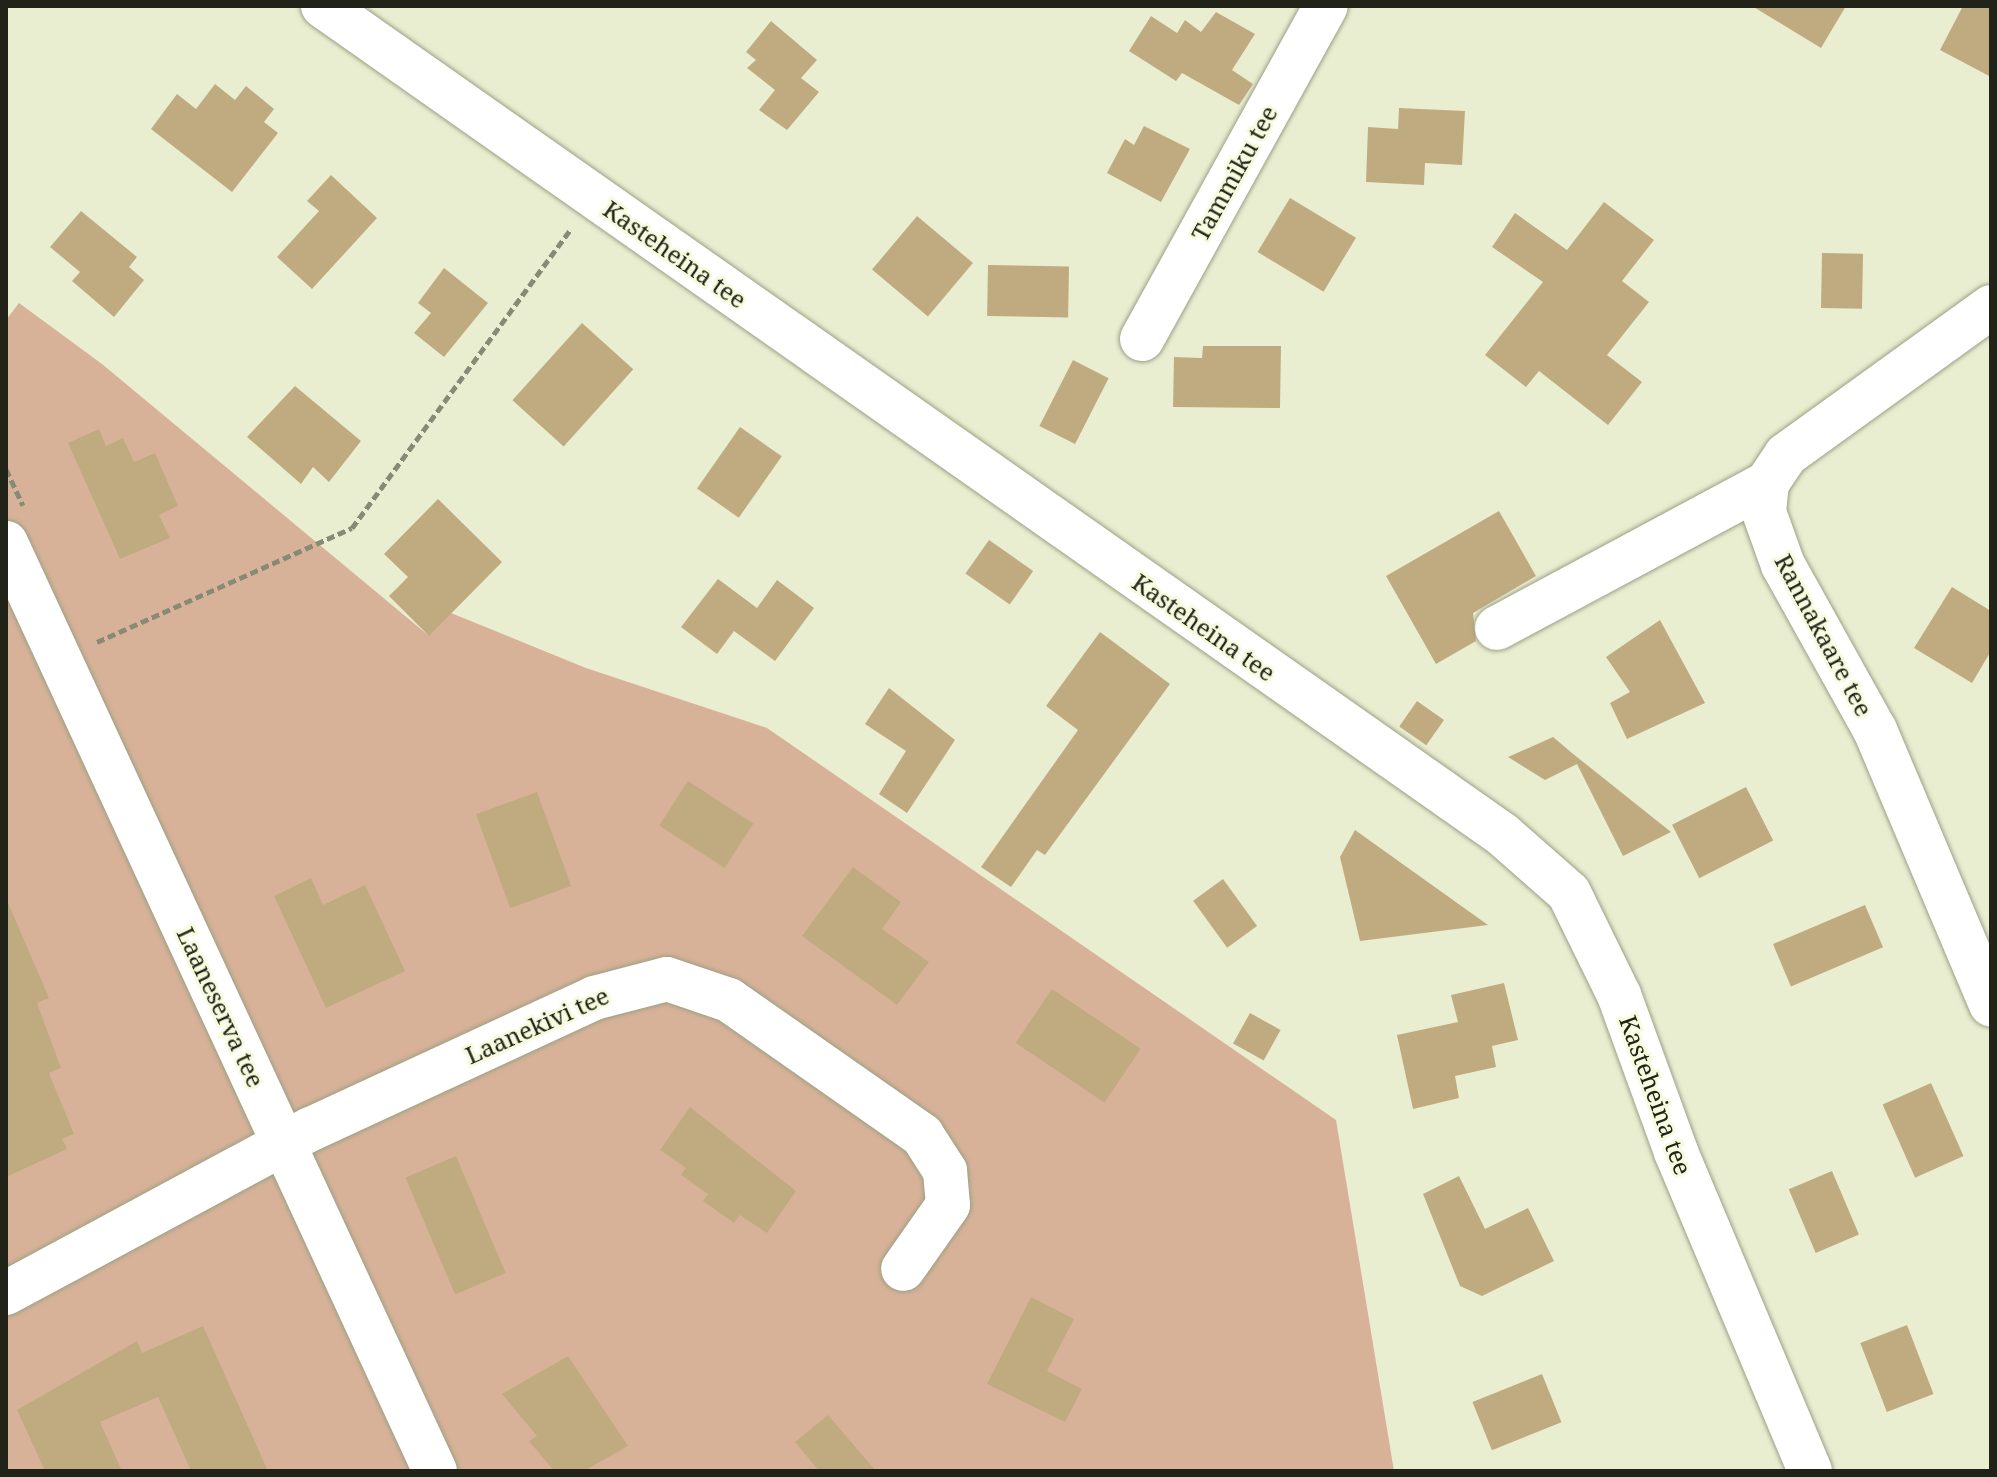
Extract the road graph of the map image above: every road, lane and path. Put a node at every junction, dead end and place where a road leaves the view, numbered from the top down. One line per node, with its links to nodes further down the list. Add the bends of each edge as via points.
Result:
1 (323, 6): 3 (street, Kasteheina tee)
2 (1326, 6): 5 (street, Tammiku tee)
3 (595, 197): 9 (path, via 352,528); 15 (street, Kasteheina tee, via 1502,834 1569,893 1619,995 1676,1152)
4 (1991, 307): 6 (street, via 1786,455)
5 (1142, 339)
6 (1767, 483): 8 (street); 10 (street, Rannakaare tee, via 1764,512 1783,565 1875,730)
7 (6, 543): 11 (street, Laaneserva tee)
8 (1497, 628)
9 (89, 646)
10 (1991, 1004)
11 (284, 1142): 12 (street, Laanekivi tee, via 594,998 667,979 729,1000 922,1135 945,1171 948,1205); 13 (street, Laanekivi tee); 14 (street, Laaneserva tee)
12 (903, 1269)
13 (6, 1293)
14 (435, 1471)
15 (1810, 1471)

